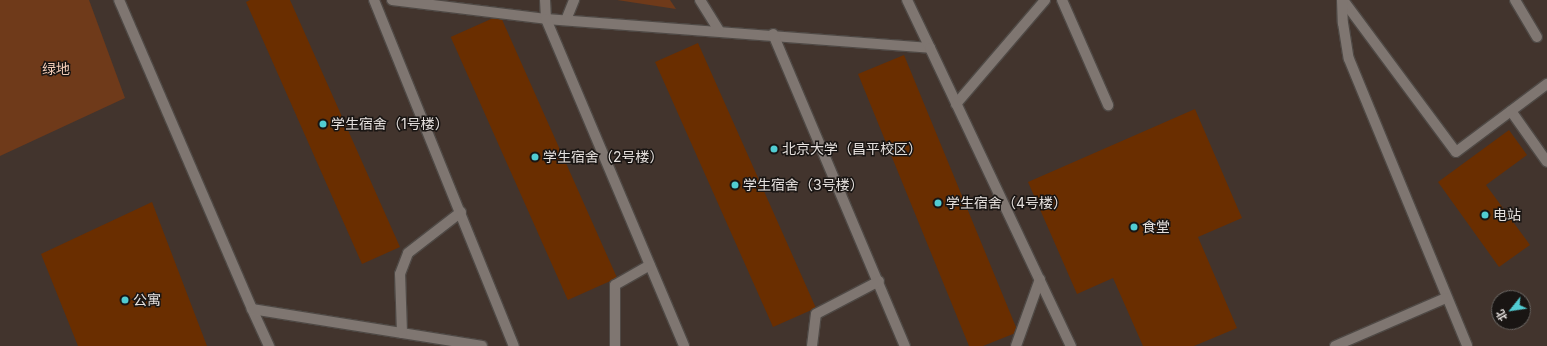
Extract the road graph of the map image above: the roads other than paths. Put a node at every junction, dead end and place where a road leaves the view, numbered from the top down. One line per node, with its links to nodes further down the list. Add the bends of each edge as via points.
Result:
1 (119, 0): 28 (street)
2 (374, 0): 23 (street)
3 (392, 0): 12 (street)
4 (545, 0): 12 (street)
5 (574, 0): 13 (street)
6 (700, 0): 14 (street)
7 (907, 0): 17 (street)
8 (1045, 0): 19 (street)
9 (1062, 0): 20 (street)
10 (1342, 0): 21 (street, via 1456,152); 27 (street, via 1349,59)
11 (1515, 0): 16 (street)
12 (546, 19): 13 (street); 24 (street)
13 (566, 20): 14 (street)
14 (719, 31): 15 (street)
15 (773, 34): 17 (street); 26 (street)
16 (1537, 37)
17 (930, 48): 19 (street)
18 (1547, 84): 21 (street)
19 (956, 104): 25 (street)
20 (1108, 105)
21 (1511, 112): 22 (street)
22 (1547, 162)
23 (461, 212): 29 (street, via 408,253 400,274); 33 (street)
24 (650, 265): 34 (street, via 615,285); 35 (street)
25 (1040, 279): 38 (street); 39 (street)
26 (879, 281): 36 (street, via 816,314); 37 (street)
27 (1446, 298): 40 (street); 41 (street)
28 (252, 309): 29 (street); 31 (street)
29 (402, 333): 30 (street)
30 (464, 345): 32 (street)
31 (269, 346)
32 (482, 346)
33 (514, 346)
34 (615, 346)
35 (684, 346)
36 (812, 346)
37 (905, 346)
38 (1016, 346)
39 (1071, 346)
40 (1335, 346)
41 (1467, 346)

